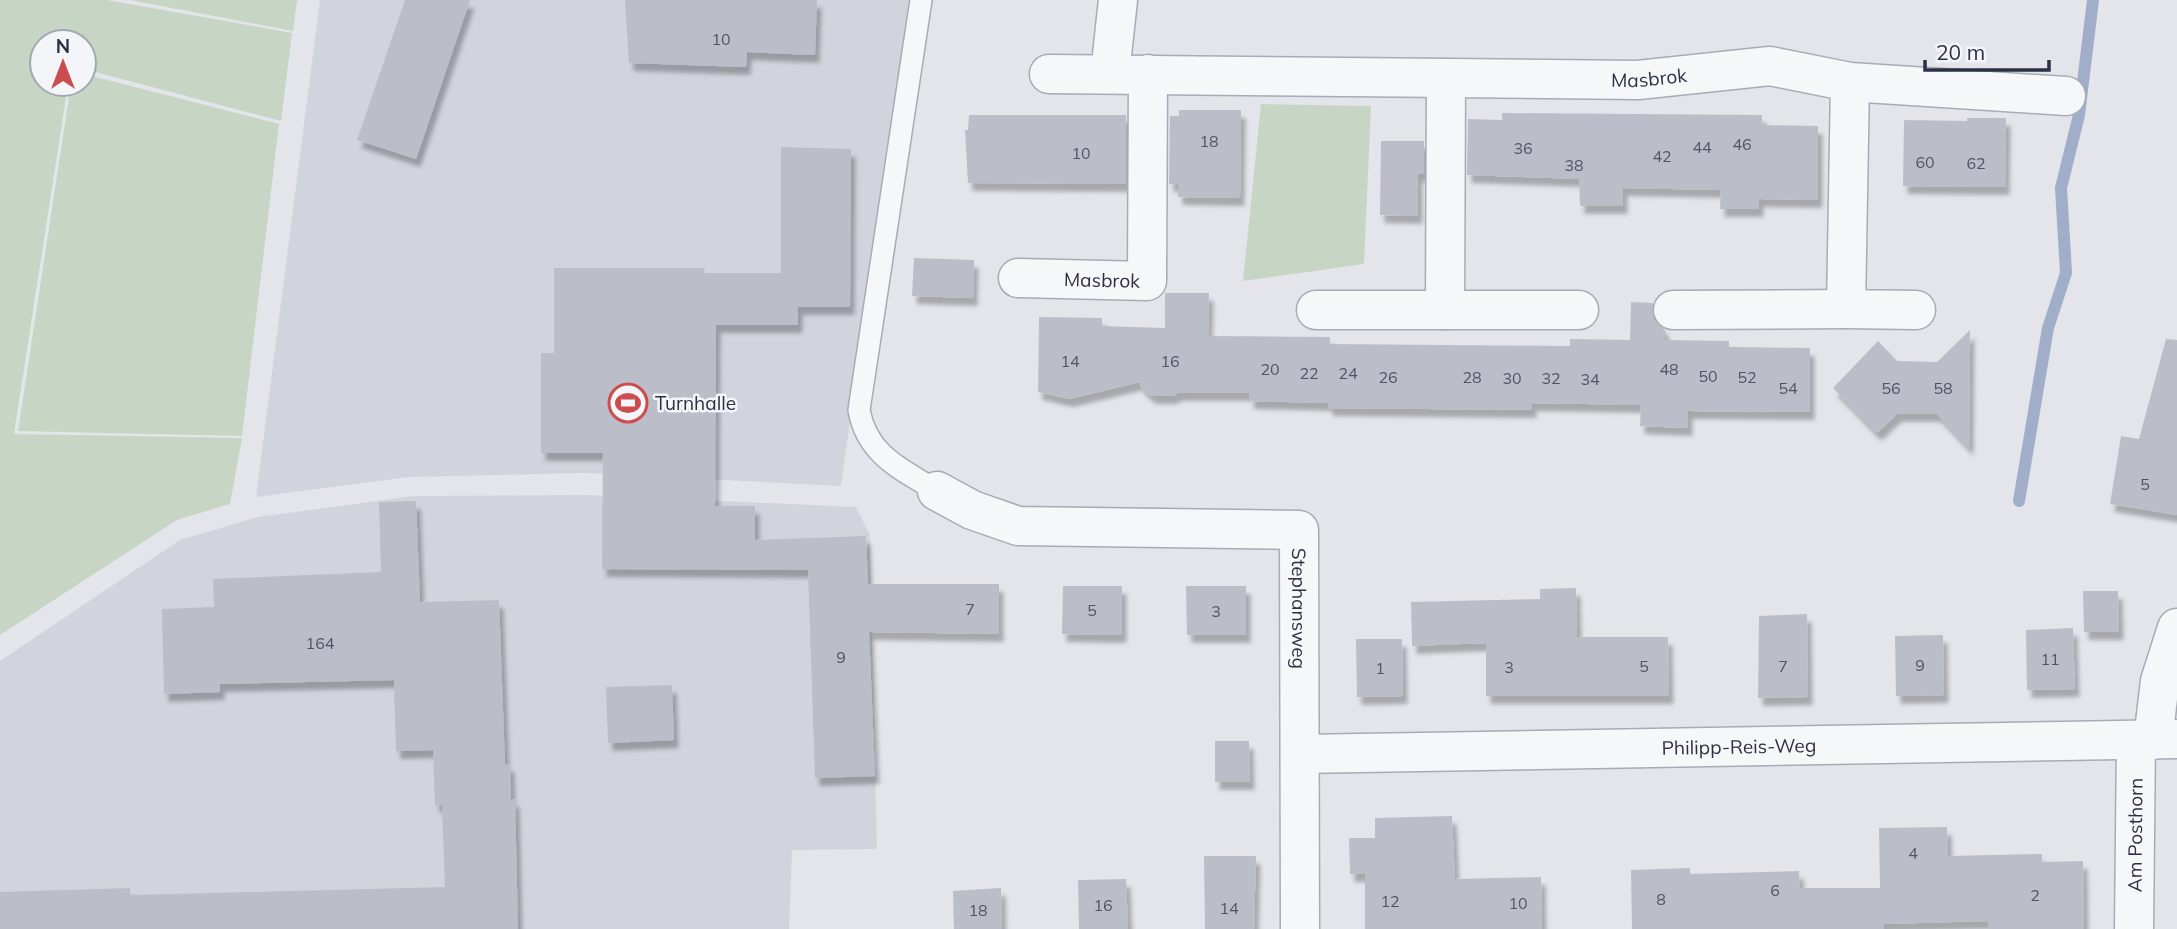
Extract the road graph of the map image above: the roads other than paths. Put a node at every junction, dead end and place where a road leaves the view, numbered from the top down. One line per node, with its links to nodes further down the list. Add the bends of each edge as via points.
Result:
1 (921, 0): 16 (lane, via 859,410 873,447)
2 (1118, 0): 3 (street)
3 (1110, 73): 4 (street, Masbrok); 5 (street, Masbrok)
4 (1049, 74)
5 (1147, 74): 6 (street, Masbrok); 9 (street, Masbrok, via 1147,281)
6 (1446, 78): 7 (street, Masbrok, via 1638,80 1770,66); 12 (street)
7 (1850, 82): 8 (street, Masbrok); 10 (street)
8 (2066, 96)
9 (1018, 278)
10 (1846, 309): 14 (street); 15 (street)
11 (1316, 310): 12 (street)
12 (1446, 310): 13 (street)
13 (1579, 310)
14 (1673, 310)
15 (1916, 310)
16 (937, 491): 19 (street, Stephansweg, via 972,510 1018,526 1299,530)
17 (2177, 628): 18 (street, Am Posthorn, via 2160,681)
18 (2155, 740): 19 (street, Philipp-Reis-Weg); 21 (street, Am Posthorn)
19 (1300, 754): 20 (street, Stephansweg)
20 (1300, 929)
21 (2134, 929)

